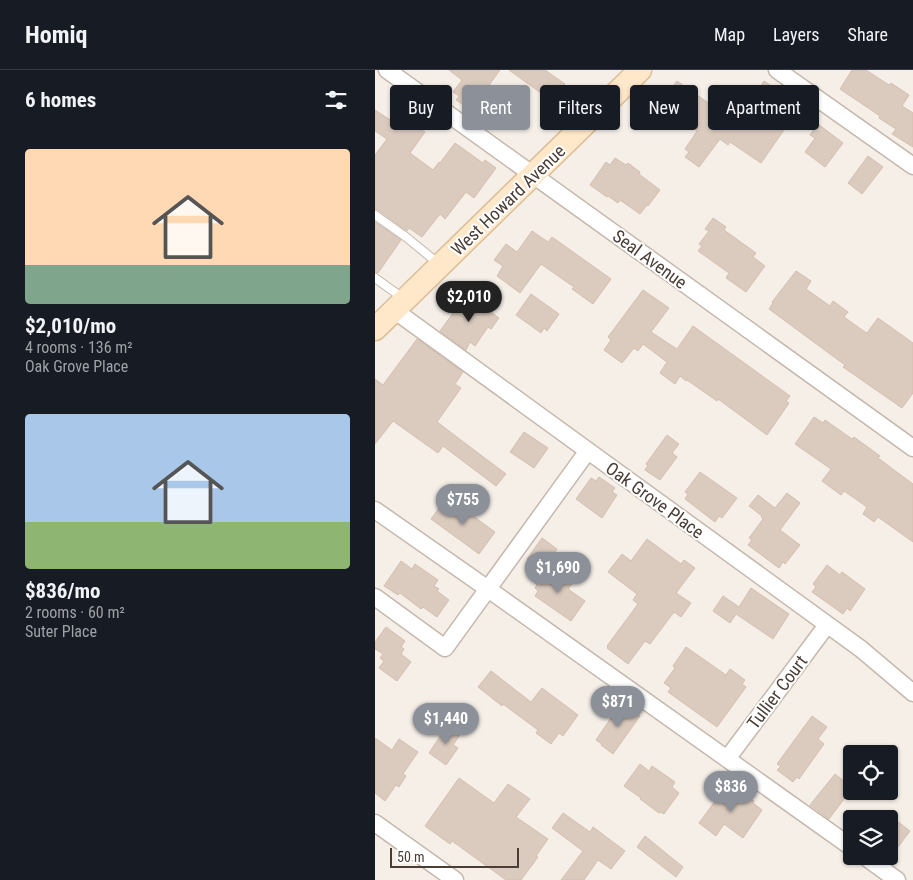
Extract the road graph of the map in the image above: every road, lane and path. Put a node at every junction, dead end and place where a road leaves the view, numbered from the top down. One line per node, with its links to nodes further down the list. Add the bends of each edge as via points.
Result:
1 (387, 70): 5 (street, Seal Avenue)
2 (640, 70): 5 (main road, West Howard Avenue)
3 (777, 70): 4 (street)
4 (913, 166)
5 (534, 175): 7 (main road, West Howard Avenue); 11 (street, Seal Avenue)
6 (375, 215): 7 (lane)
7 (441, 265): 9 (main road, West Howard Avenue)
8 (375, 278): 9 (lane)
9 (400, 305): 10 (main road, West Howard Avenue); 12 (street, Oak Grove Place)
10 (375, 329)
11 (913, 448)
12 (587, 452): 14 (street); 16 (street, Oak Grove Place)
13 (375, 510): 14 (street)
14 (489, 589): 15 (street, via 445,648); 18 (street)
15 (375, 597)
16 (827, 625): 17 (street, Oak Grove Place); 18 (street, Tullier Court)
17 (913, 693)
18 (727, 759): 20 (street)
19 (375, 823): 22 (street)
20 (843, 841)
21 (876, 865): 23 (street)
22 (455, 880)
23 (897, 880)

